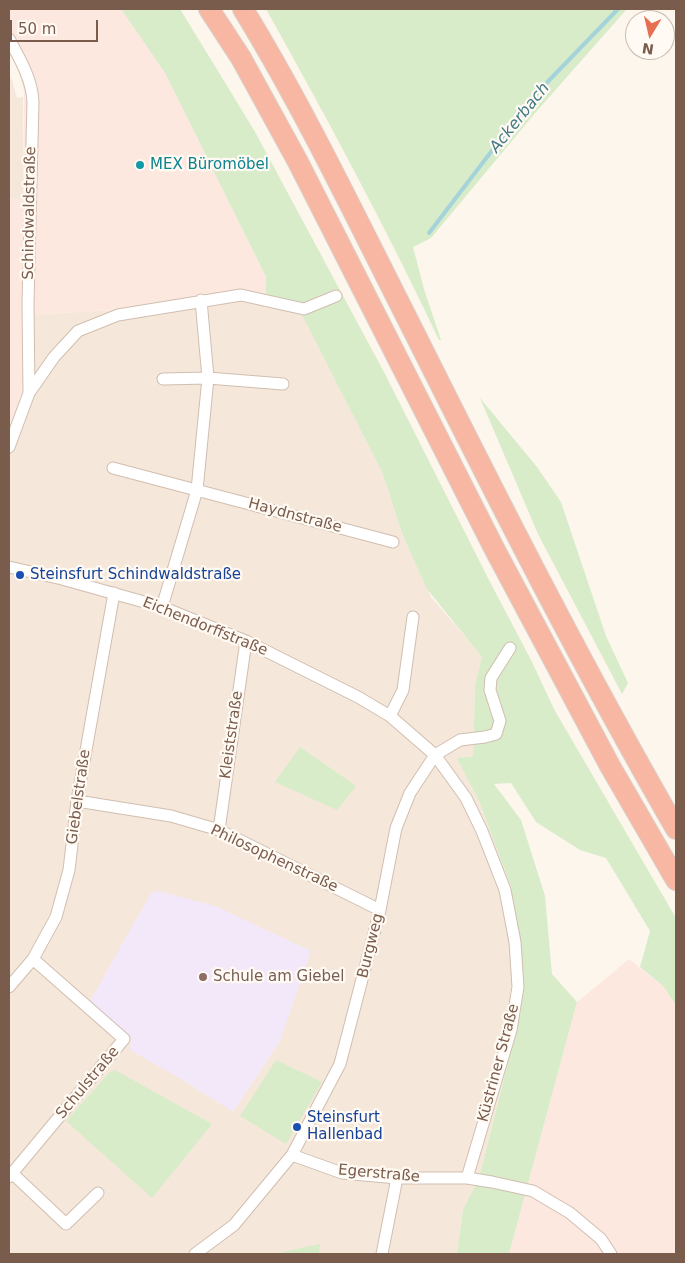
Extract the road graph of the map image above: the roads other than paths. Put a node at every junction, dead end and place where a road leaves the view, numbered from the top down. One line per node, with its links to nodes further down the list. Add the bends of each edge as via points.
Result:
1 (209, 9): 25 (highway, via 241,58 298,162 517,592 610,766)
2 (243, 9): 23 (highway, via 374,252 517,537)
3 (9, 39): 9 (street, Schindwaldstraße, via 21,59 32,89)
4 (336, 296): 5 (street, Schindwaldstraße, via 304,309 242,295)
5 (201, 300): 6 (street); 9 (street, Schindwaldstraße, via 118,315 78,331)
6 (208, 378): 7 (street); 8 (street); 12 (street)
7 (163, 379)
8 (283, 384)
9 (28, 393): 10 (street, Schindwaldstraße)
10 (9, 448)
11 (113, 468): 12 (street, Haydnstraße)
12 (197, 490): 13 (street, Haydnstraße); 16 (street)
13 (393, 542)
14 (9, 567): 15 (street, Eichendorffstraße)
15 (114, 593): 16 (street, Eichendorffstraße); 22 (street, Giebelstraße)
16 (162, 606): 18 (street, Eichendorffstraße)
17 (413, 617): 20 (street, via 403,690)
18 (246, 641): 20 (street, Eichendorffstraße); 24 (street, Kleiststraße)
19 (510, 648): 21 (street, Burgweg, via 491,678 490,690 500,721 496,734 460,740)
20 (390, 716): 21 (street, Eichendorffstraße)
21 (435, 755): 26 (street, Burgweg, via 410,794 396,828); 32 (street, Küstriner Straße, via 466,798 482,831 505,890 515,942 518,987 510,1030)
22 (77, 801): 24 (street, Philosophenstraße, via 171,816); 27 (street, Giebelstraße, via 68,870 56,917)
23 (676, 829)
24 (219, 830): 26 (street, Philosophenstraße)
25 (676, 880)
26 (380, 910): 29 (street, Burgweg, via 340,1064)
27 (34, 959): 28 (street, Giebelstraße); 30 (street, Schulstraße, via 124,1039)
28 (9, 987)
29 (292, 1155): 31 (street, Egerstraße, via 342,1173); 34 (street, Burgweg, via 234,1225)
30 (10, 1175): 33 (street, Schulstraße, via 66,1224)
31 (397, 1178): 32 (street, Egerstraße); 35 (street)
32 (467, 1178): 36 (street, Egerstraße, via 533,1192 570,1213 601,1240)
33 (98, 1193)
34 (195, 1254)
35 (382, 1254)
36 (611, 1254)

